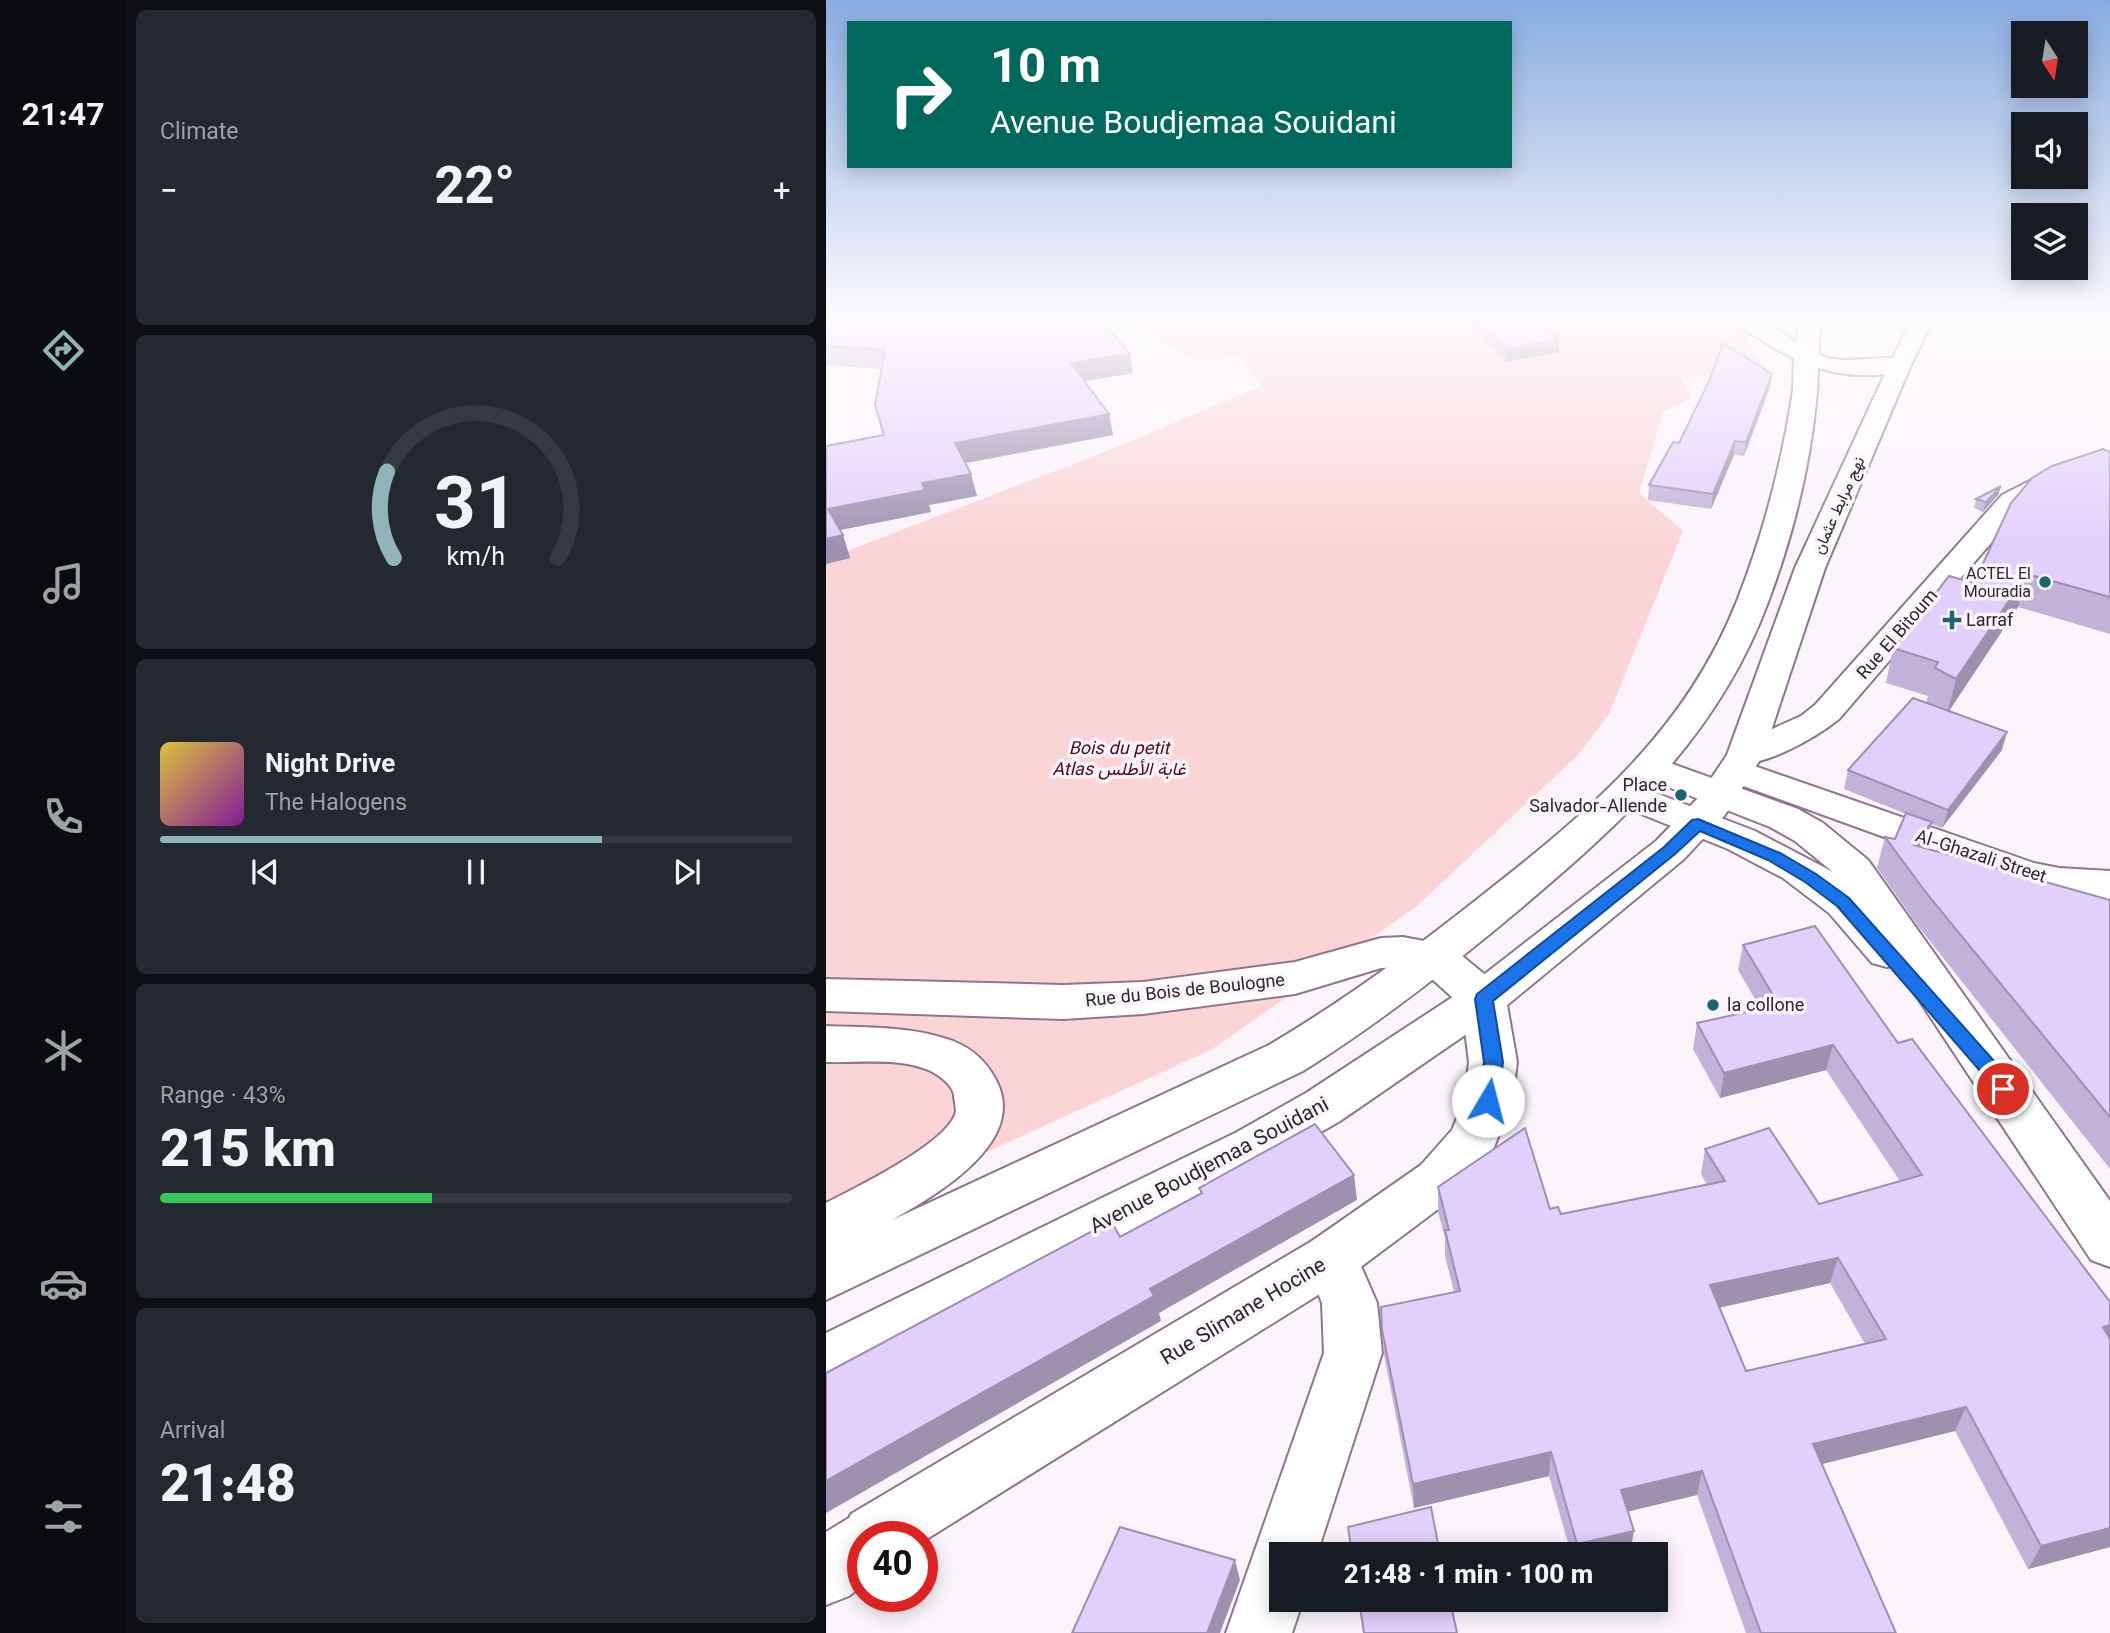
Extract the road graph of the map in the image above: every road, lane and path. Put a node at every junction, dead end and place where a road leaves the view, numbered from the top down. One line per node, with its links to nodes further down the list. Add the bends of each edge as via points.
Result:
1 (1804, 394): 6 (main road, via 1780,519 1751,604 1714,685)
2 (1877, 394): 4 (main road)
3 (1888, 394): 4 (main road, نهج مرابط عثمان)
4 (1886, 399): 7 (main road, نهج مرابط عثمان, via 1810,568)
5 (2110, 466): 7 (main road, Rue El Bitoum, via 2056,477 2012,501 1827,712)
6 (1640, 782): 7 (main road); 9 (main road)
7 (1725, 786): 8 (main road, Al-Ghazali Street, via 2025,874); 11 (main road, Avenue Boudjemaa Souidani, via 1670,850); 14 (main road, via 1774,856 1843,902 1988,1067)
8 (2110, 885)
9 (1435, 957): 10 (main road, Rue du Bois de Boulogne, via 1381,953 1295,978 1143,998 1063,1002); 11 (main road); 16 (main road, via 1345,1023 1286,1058)
10 (826, 995)
11 (1484, 999): 15 (main road, Rue Slimane Hocine, via 1493,1062 1488,1101 1473,1141 1439,1180); 17 (main road, Avenue Boudjemaa Souidani, via 1323,1107 1255,1146)
12 (826, 1044): 13 (main road, via 925,1051 945,1057 973,1079 980,1095 970,1134 947,1158 906,1186)
13 (826, 1228)
14 (2110, 1244)
15 (1331, 1258): 18 (main road, Rue Slimane Hocine); 19 (main road, via 1350,1298 1353,1353)
16 (826, 1276)
17 (826, 1363)
18 (898, 1521)
19 (1289, 1542)
20 (847, 1557): 21 (main road)
21 (826, 1573)
22 (1269, 1603): 23 (main road)
23 (1259, 1633)

